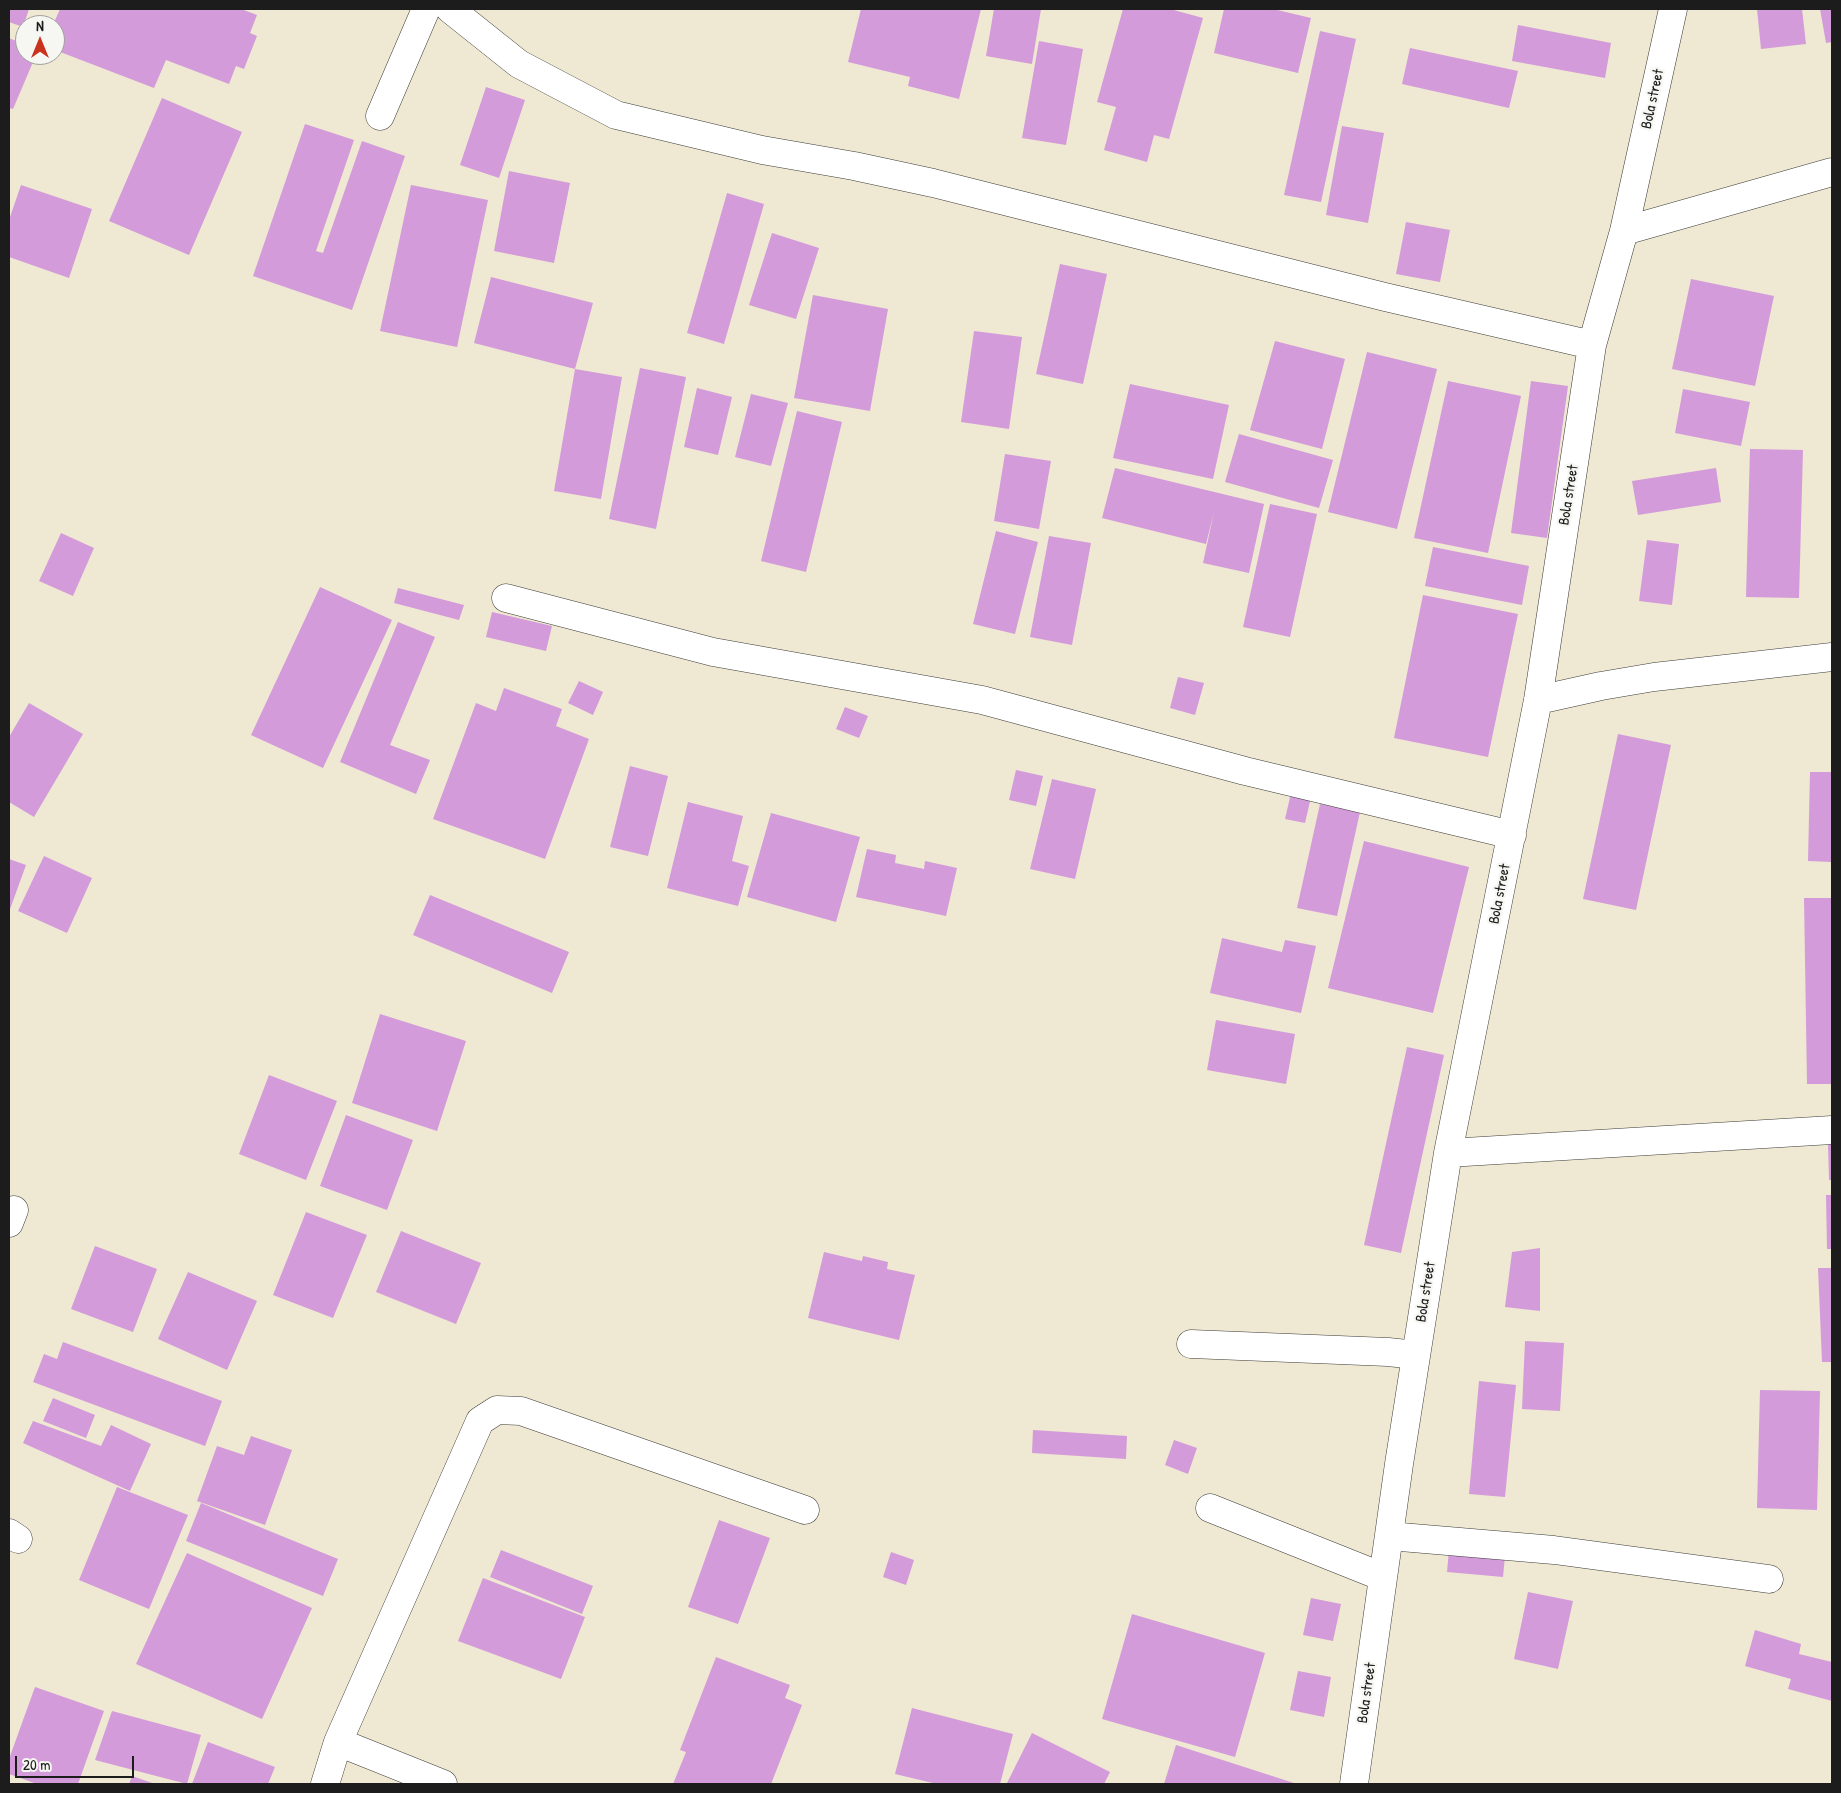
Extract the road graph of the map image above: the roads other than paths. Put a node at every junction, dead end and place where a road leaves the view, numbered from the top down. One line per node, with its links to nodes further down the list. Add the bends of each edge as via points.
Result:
1 (426, 9): 4 (street)
2 (450, 9): 7 (street, via 519,64 616,115 762,150 933,183 1385,297)
3 (1672, 9): 6 (street, Bola street)
4 (380, 116)
5 (1832, 172): 6 (street)
6 (1624, 231): 7 (street, Bola street)
7 (1592, 345): 10 (street, Bola street)
8 (506, 598): 11 (street, via 713,652 982,700 1245,771)
9 (1832, 657): 10 (street, via 1654,677)
10 (1538, 700): 11 (street, Bola street)
11 (1512, 835): 13 (street, Bola street)
12 (1832, 1130): 13 (street)
13 (1448, 1153): 15 (street, Bola street)
14 (1191, 1344): 15 (street)
15 (1416, 1354): 18 (street, Bola street)
16 (1210, 1508): 19 (street)
17 (805, 1510): 21 (street, via 521,1412 497,1410 480,1421)
18 (1389, 1536): 19 (street, Bola street); 20 (street, via 1554,1550)
19 (1383, 1577): 24 (street, Bola street)
20 (1769, 1578)
21 (338, 1742): 22 (street); 23 (street)
22 (324, 1784)
23 (443, 1784)
24 (1354, 1784)

